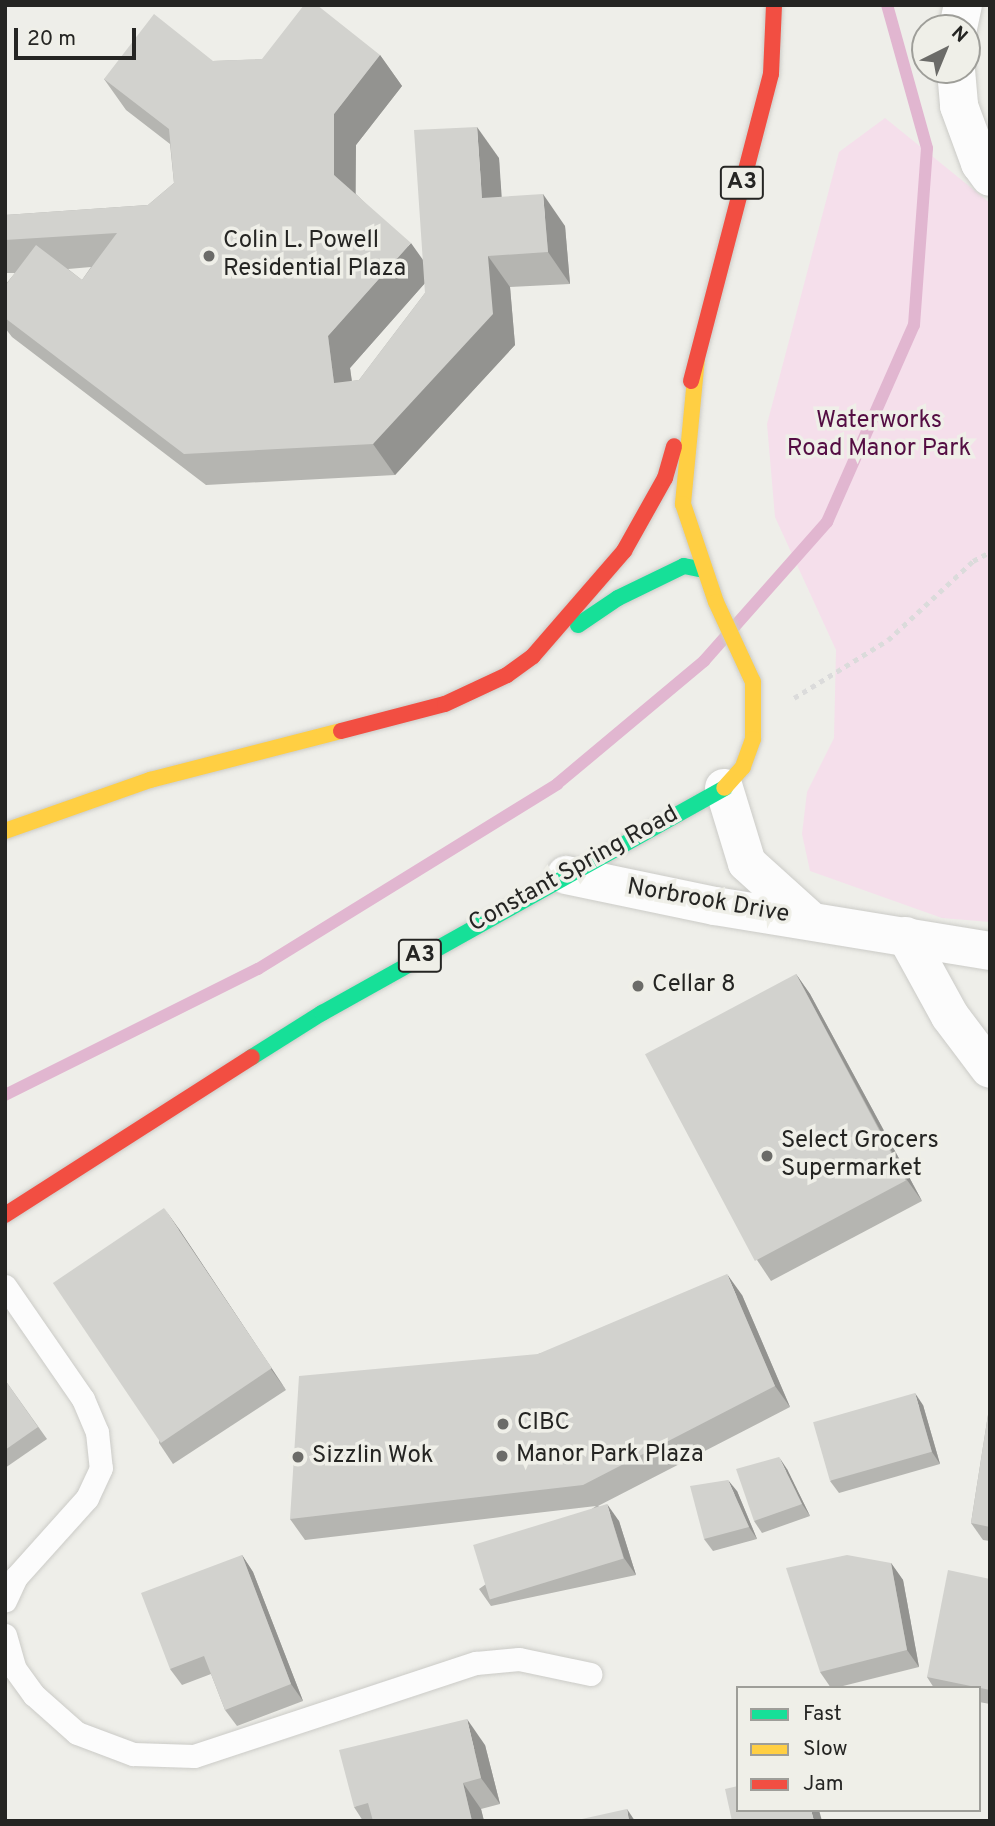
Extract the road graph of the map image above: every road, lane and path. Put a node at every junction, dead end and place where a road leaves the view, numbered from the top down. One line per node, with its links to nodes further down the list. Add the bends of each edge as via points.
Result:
1 (774, 5): 4 (main road, Constant Spring Road / A3, via 771,74)
2 (957, 84): 3 (street, via 959,106 980,163)
3 (990, 177)
4 (697, 358): 6 (main road, Constant Spring Road / A3, via 683,505); 7 (main road, Constant Spring Road / A3, via 665,478 648,513 624,551)
5 (990, 552): 8 (path, via 973,561 888,640 812,690)
6 (704, 570): 7 (main road, via 684,566 618,598); 8 (main road, Constant Spring Road / A3, via 754,682)
7 (533, 656): 10 (main road, Constant Spring Road / A3, via 507,675 445,704 150,780)
8 (755, 716): 9 (main road, Constant Spring Road / A3, via 743,768)
9 (724, 788): 11 (main road, Constant Spring Road / A3); 12 (street, Norbrook Drive, via 747,863)
10 (5, 831)
11 (566, 875): 12 (street, Norbrook Drive, via 715,906); 15 (main road, Constant Spring Road / A3)
12 (809, 919): 13 (street, Norbrook Drive)
13 (906, 936): 14 (street, Norbrook Drive); 16 (street, via 950,1016)
14 (990, 951)
15 (322, 1013): 17 (main road, via 221,1061); 18 (main road, Constant Spring Road / A3)
16 (990, 1069)
17 (126, 1116)
18 (5, 1215)
19 (5, 1286): 20 (lane, via 83,1399 97,1432 101,1468 87,1498 16,1577)
20 (5, 1601)
21 (5, 1635): 22 (lane, via 15,1669 34,1695 77,1733 133,1754 194,1756 476,1663 519,1659)
22 (590, 1674)

